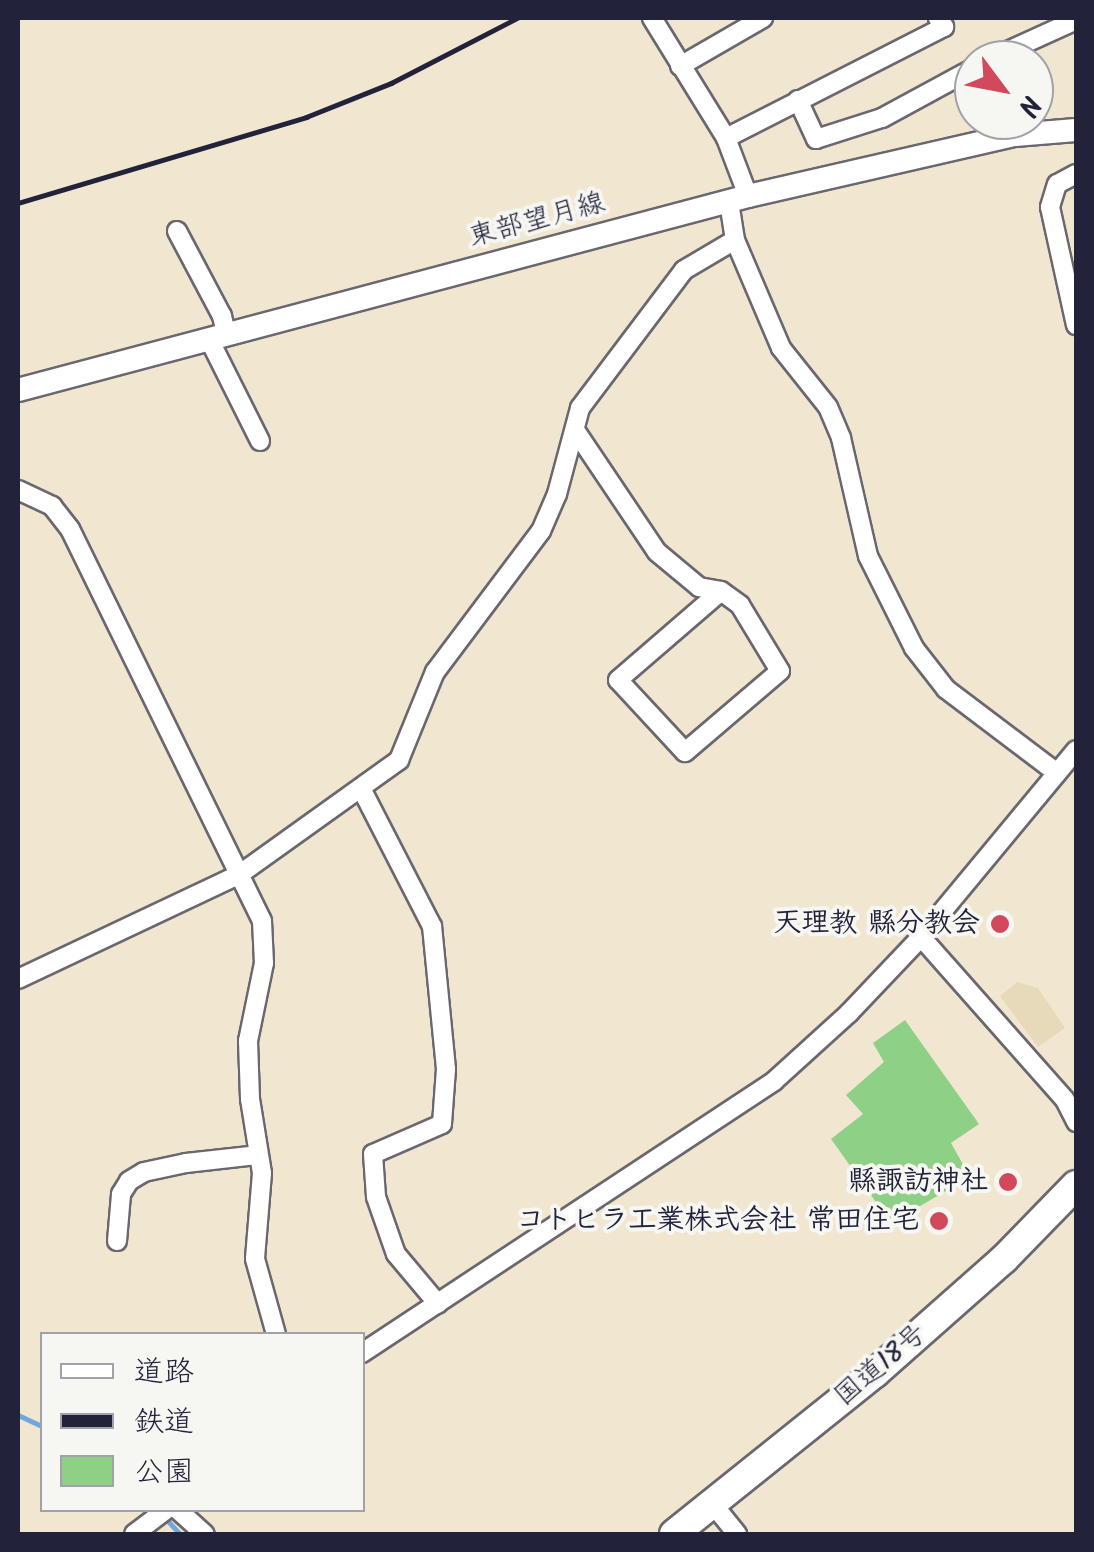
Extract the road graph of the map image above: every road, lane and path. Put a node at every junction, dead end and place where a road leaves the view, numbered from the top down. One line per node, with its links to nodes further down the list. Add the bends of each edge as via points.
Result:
1 (652, 18): 6 (street)
2 (763, 18): 6 (street)
3 (938, 18): 8 (street, via 944,27)
4 (1076, 20): 5 (street)
5 (1032, 40)
6 (680, 66): 10 (street)
7 (954, 79): 8 (street, via 882,118 816,139)
8 (798, 100): 10 (street)
9 (1076, 130): 12 (main road, 東部望月線, via 1015,135)
10 (726, 138): 12 (street)
11 (1076, 174): 15 (street, via 1057,184 1050,207)
12 (738, 199): 14 (street); 16 (main road, 東部望月線)
13 (178, 230): 16 (street, via 222,316)
14 (734, 240): 18 (street, via 684,270 580,408); 23 (street, via 782,348 828,407 868,556 914,648 946,689)
15 (1076, 325)
16 (218, 337): 17 (main road, 東部望月線); 19 (street)
17 (18, 390)
18 (575, 430): 21 (street, via 658,552 699,587); 24 (street, via 541,530 434,672 399,760)
19 (260, 441)
20 (18, 490): 25 (street, via 52,506 70,529)
21 (721, 590): 21 (street, via 740,605 780,671 685,752 618,680)
22 (1076, 750): 23 (street)
23 (1056, 773): 26 (street)
24 (362, 790): 25 (street); 32 (street, via 432,926 446,1069 442,1124 373,1154 376,1196 396,1254)
25 (240, 874): 27 (street); 29 (street, via 265,943 248,1041)
26 (921, 938): 28 (street, via 1065,1100); 32 (street, via 774,1080)
27 (18, 979)
28 (1076, 1122)
29 (257, 1155): 31 (street, via 144,1172 121,1194); 33 (street, via 262,1172 255,1259)
30 (1076, 1185): 35 (highway, 国道18号, via 1004,1260 876,1373)
31 (117, 1241)
32 (438, 1304): 34 (street)
33 (275, 1332)
34 (365, 1351)
35 (712, 1502): 40 (highway, 国道18号); 41 (street)
36 (164, 1512): 38 (street)
37 (180, 1512): 39 (street)
38 (141, 1530)
39 (205, 1534)
40 (674, 1534)
41 (737, 1534)

